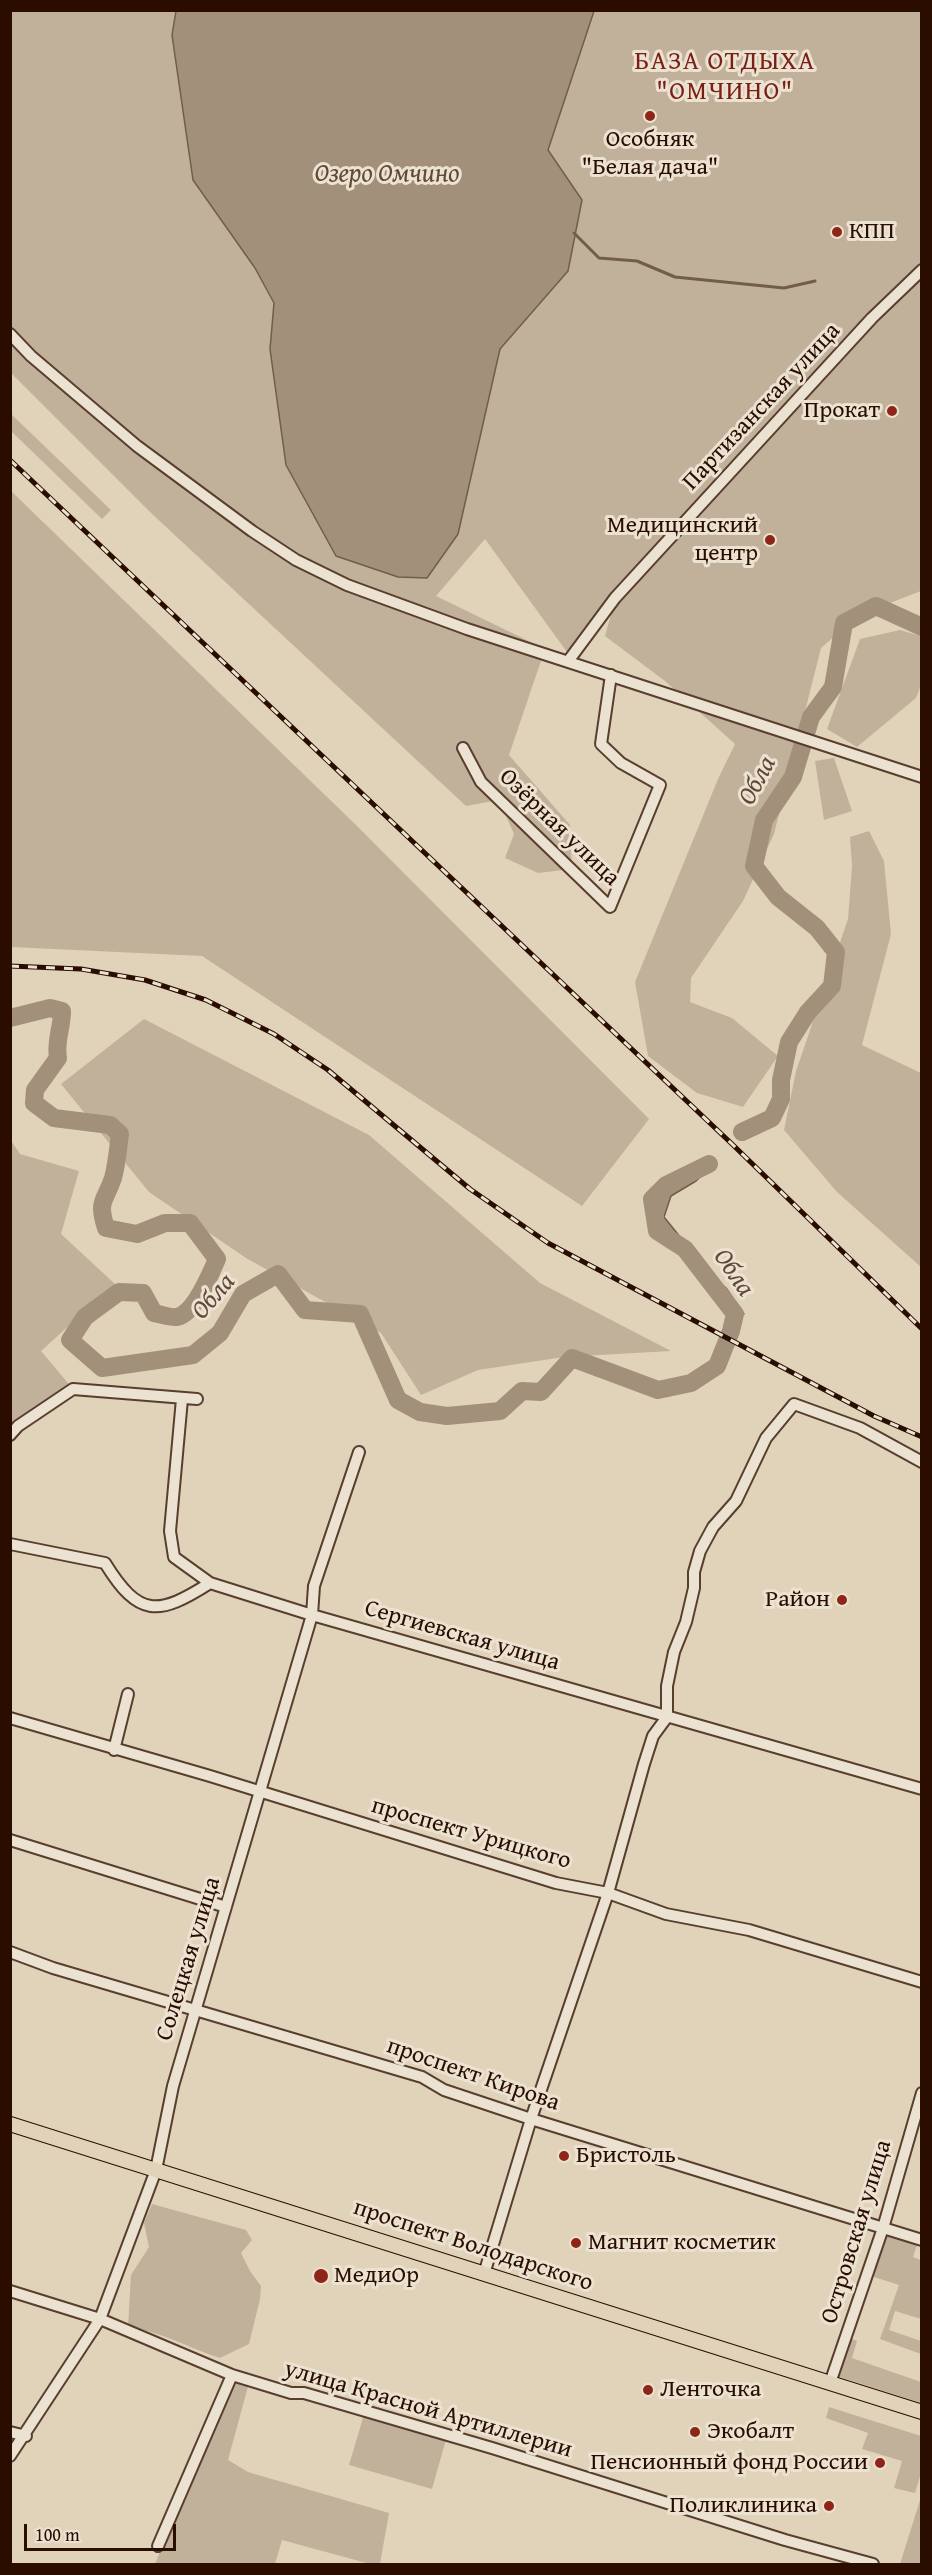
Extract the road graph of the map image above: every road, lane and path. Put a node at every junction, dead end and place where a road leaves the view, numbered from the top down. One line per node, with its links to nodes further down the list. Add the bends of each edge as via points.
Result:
1 (921, 270): 3 (street, Партизанская улица, via 872,318 615,598)
2 (10, 334): 3 (street, via 137,446 296,560 406,608)
3 (569, 660): 4 (street)
4 (611, 675): 5 (street, Озёрная улица, via 601,744 621,763 660,785 610,907 481,782); 6 (street)
5 (463, 748)
6 (921, 777)
7 (182, 1399): 8 (street); 9 (street, via 73,1389 18,1425); 13 (street, Сергиевская улица, via 170,1531 174,1557)
8 (197, 1400)
9 (10, 1435)
10 (359, 1452): 14 (street, Солецкая улица, via 314,1586)
11 (921, 1462): 16 (street, via 860,1428 794,1404 766,1438 736,1502 713,1527 700,1551 686,1622 667,1686)
12 (10, 1544): 13 (street, via 105,1563 135,1602 163,1607)
13 (210, 1583): 14 (street, Сергиевская улица)
14 (312, 1615): 16 (street, Сергиевская улица); 20 (street, Солецкая улица)
15 (128, 1694): 18 (street)
16 (667, 1717): 19 (street, Сергиевская улица); 22 (street, via 653,1736)
17 (10, 1718): 18 (street, проспект Урицкого)
18 (114, 1750): 20 (street, проспект Урицкого)
19 (921, 1789)
20 (261, 1793): 22 (street, проспект Урицкого, via 556,1883); 23 (street, Солецкая улица)
21 (10, 1840): 23 (street)
22 (608, 1893): 25 (street, проспект Урицкого, via 666,1914 748,1930); 28 (street)
23 (226, 1907): 26 (street, Солецкая улица)
24 (10, 1952): 26 (street, проспект Кирова)
25 (921, 1982)
26 (196, 2009): 28 (street, проспект Кирова, via 422,2077 444,2090); 30 (street, Солецкая улица, via 173,2086)
27 (921, 2093): 31 (street, Островская улица)
28 (531, 2119): 31 (street, проспект Кирова); 33 (street)
29 (10, 2124): 30 (main road, проспект Володарского)
30 (156, 2170): 33 (main road, проспект Володарского); 35 (street, Солецкая улица)
31 (883, 2228): 32 (street, проспект Кирова); 37 (street, Островская улица)
32 (921, 2240)
33 (484, 2274): 37 (main road, проспект Володарского)
34 (10, 2291): 35 (street, улица Красной Артиллерии)
35 (100, 2319): 36 (street, улица Красной Артиллерии); 40 (street, Солецкая улица)
36 (232, 2375): 42 (street); 43 (street, улица Красной Артиллерии, via 291,2393 304,2392)
37 (830, 2383): 38 (main road, проспект Володарского)
38 (921, 2412)
39 (10, 2432): 40 (street)
40 (26, 2436): 41 (street, Солецкая улица)
41 (10, 2456)
42 (158, 2546)
43 (873, 2565)

